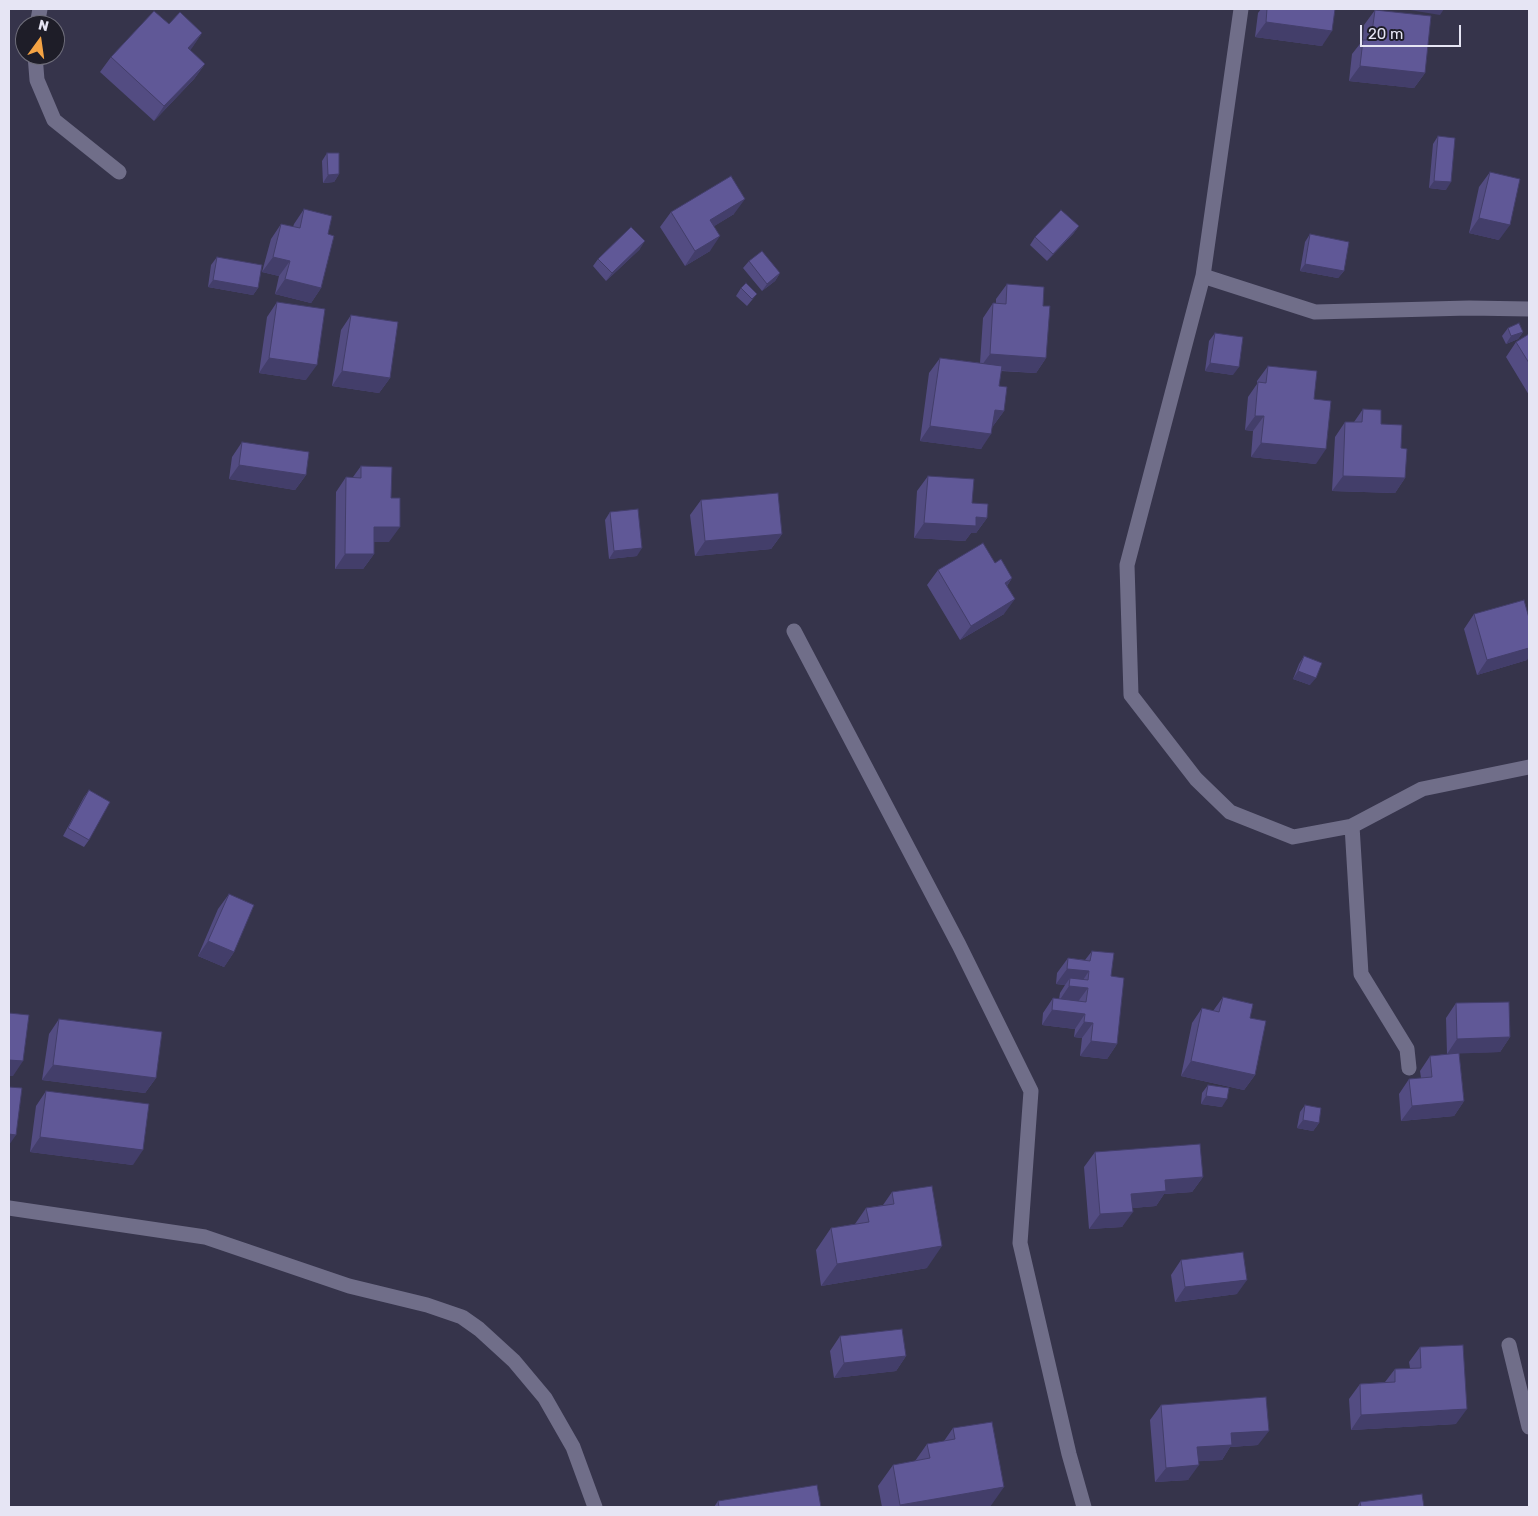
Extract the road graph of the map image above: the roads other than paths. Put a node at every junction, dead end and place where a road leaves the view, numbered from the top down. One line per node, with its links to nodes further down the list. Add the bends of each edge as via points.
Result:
1 (1241, 9): 4 (street)
2 (35, 65): 3 (street, via 37,80 54,120)
3 (119, 172)
4 (1203, 276): 5 (street, via 1315,312); 8 (street, via 1127,565 1131,695 1196,779 1230,812 1293,837)
5 (1529, 309)
6 (794, 631): 14 (street, via 1032,1091 1020,1243)
7 (1529, 768): 8 (street, via 1422,789)
8 (1352, 826): 9 (street, via 1361,974 1407,1049)
9 (1409, 1068)
10 (9, 1208): 13 (street, via 205,1237 350,1286 462,1317 514,1361 544,1398 573,1447)
11 (1509, 1345): 12 (street)
12 (1529, 1427)
13 (595, 1507)
14 (1084, 1507)

